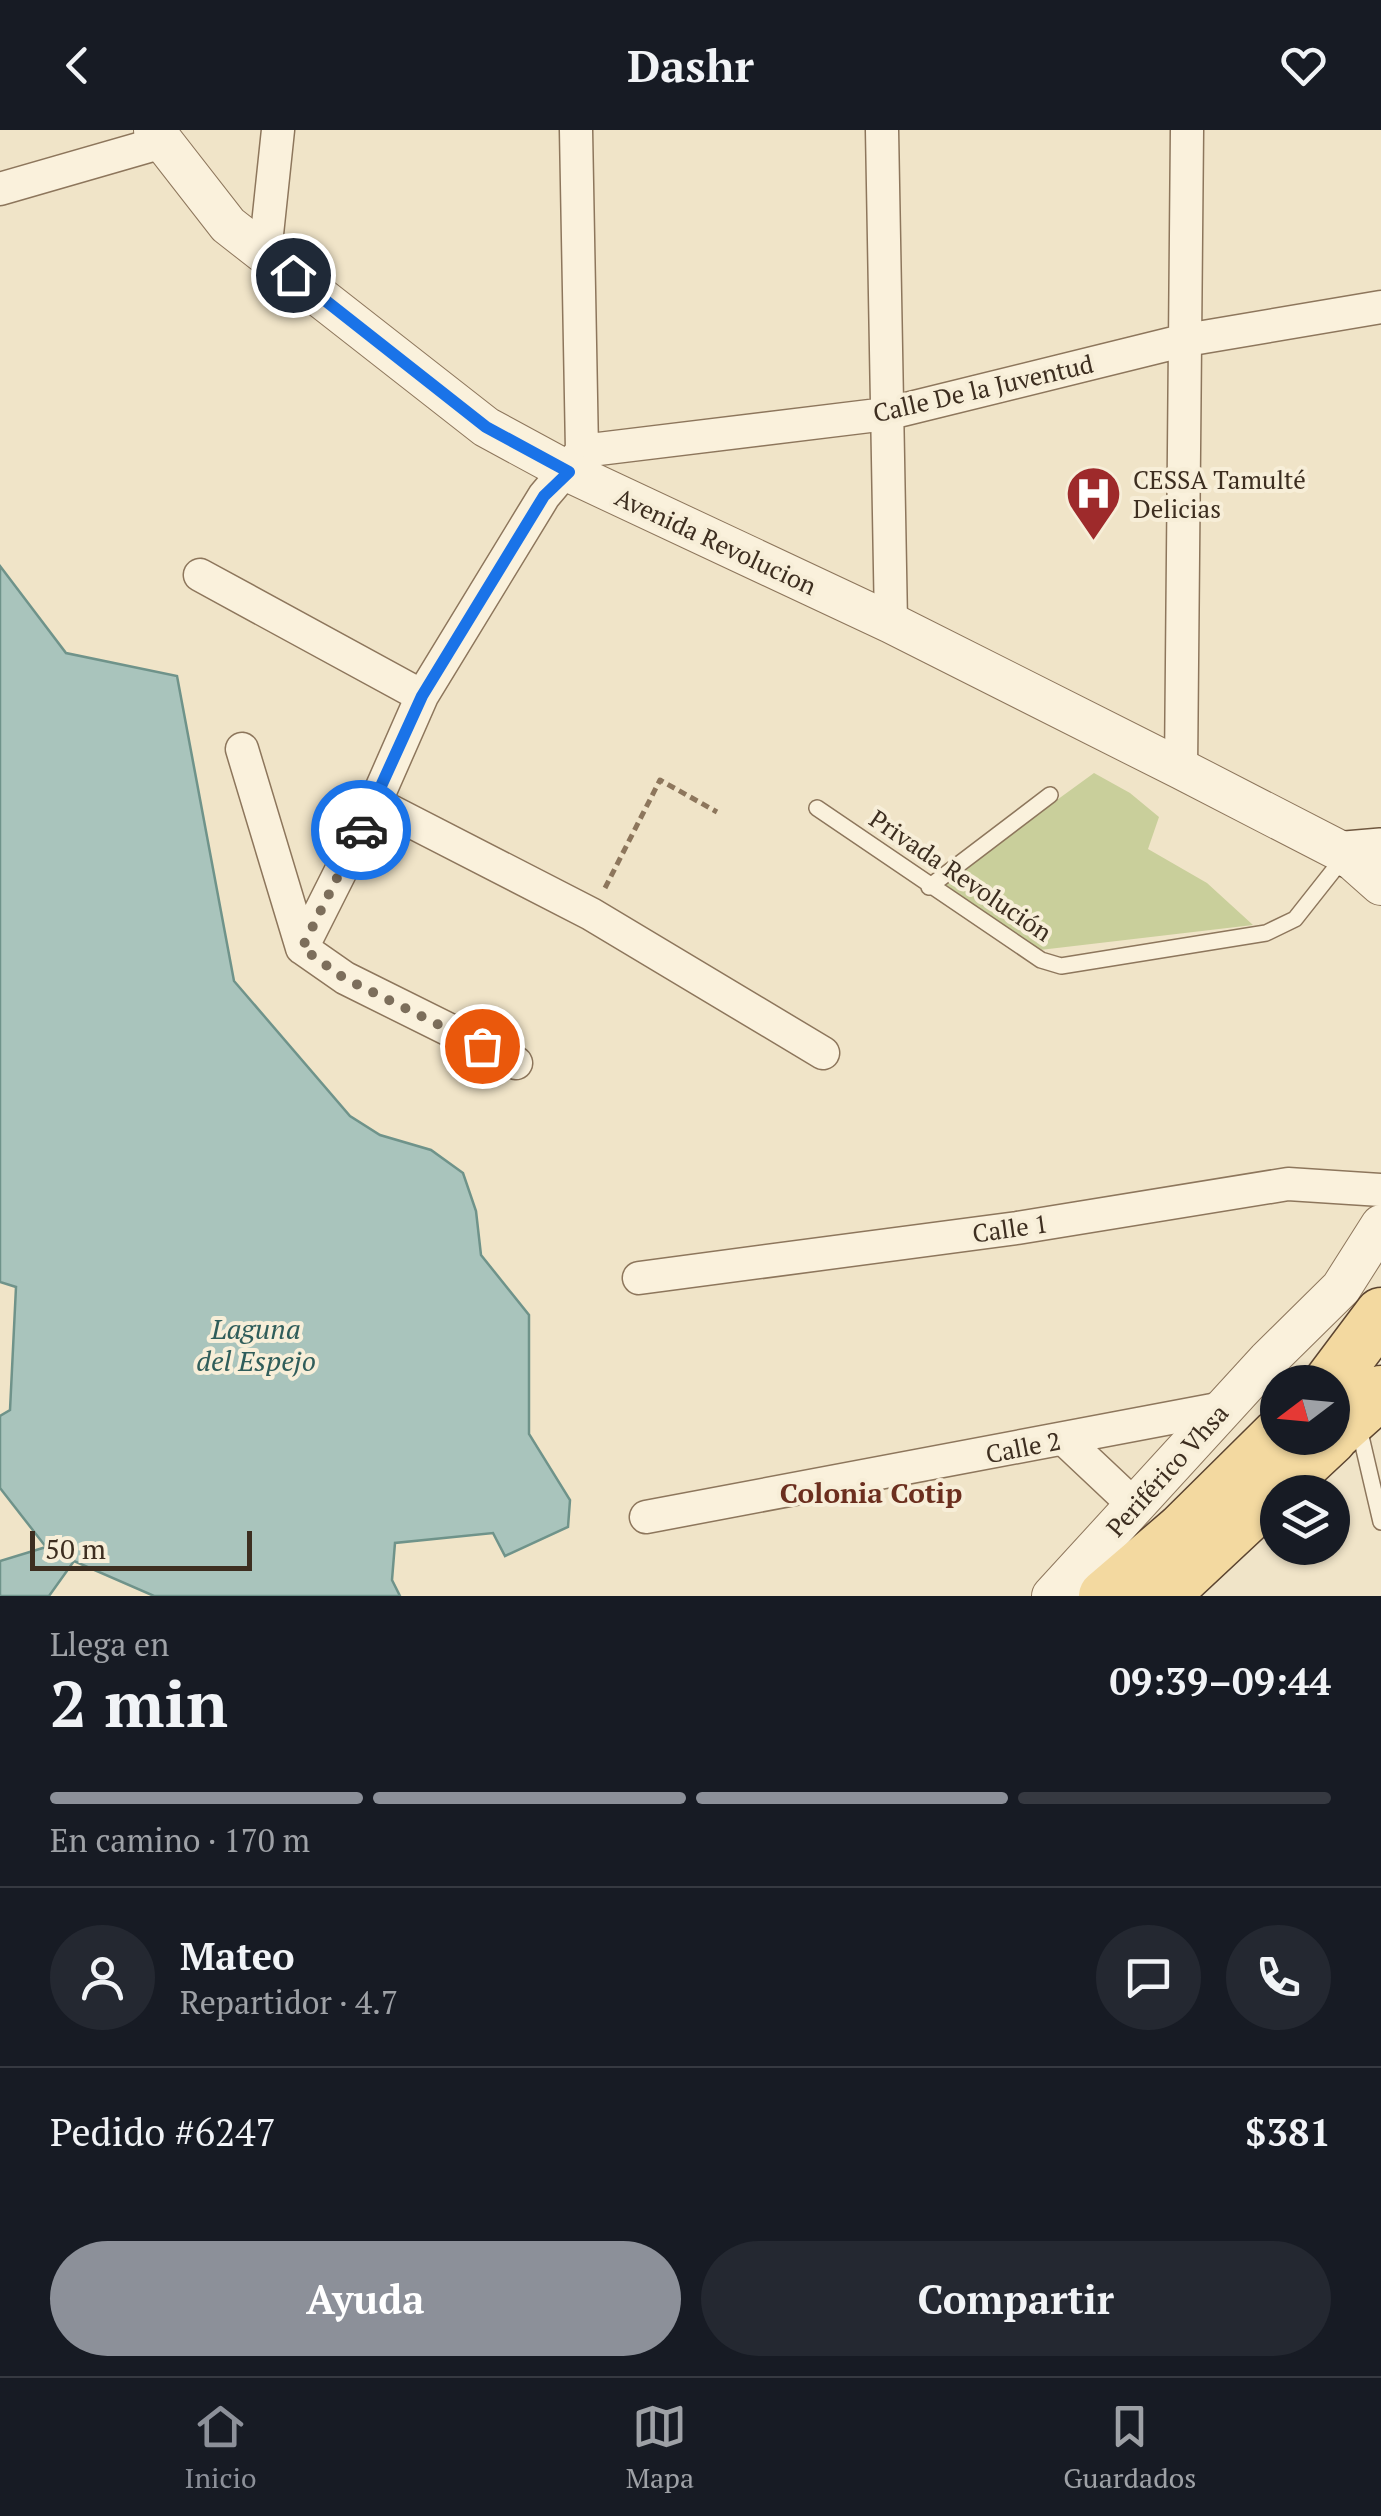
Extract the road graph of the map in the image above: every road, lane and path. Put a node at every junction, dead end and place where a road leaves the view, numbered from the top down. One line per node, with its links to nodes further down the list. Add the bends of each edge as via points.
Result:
1 (278, 130): 7 (street)
2 (576, 130): 11 (street)
3 (882, 130): 10 (street)
4 (1187, 130): 9 (street)
5 (159, 136): 6 (street); 7 (street, Avenida Revolucion, via 228,225)
6 (0, 190)
7 (265, 253): 11 (street, Avenida Revolucion, via 486,427)
8 (1381, 306): 9 (street, Calle De la Juventud)
9 (1186, 340): 10 (street, Calle De la Juventud); 16 (street)
10 (886, 414): 11 (street, Calle De la Juventud); 13 (street)
11 (576, 462): 13 (street, Avenida Revolucion); 14 (street, via 544,496)
12 (200, 574): 14 (street)
13 (892, 623): 16 (street, Avenida Revolucion)
14 (422, 696): 18 (street)
15 (242, 749): 25 (street)
16 (1181, 769): 21 (street, Avenida Revolucion)
17 (1050, 795): 23 (lane)
18 (375, 803): 24 (street); 25 (street)
19 (816, 808): 23 (lane, Privada Revolución)
20 (717, 812): 24 (path, via 660,780)
21 (1364, 852): 22 (street); 23 (lane, Privada Revolución, via 1295,918 1266,933 1061,966 1041,960)
22 (1381, 885)
23 (929, 888)
24 (592, 914): 26 (street)
25 (302, 948): 27 (street, via 344,978)
26 (823, 1054)
27 (516, 1063)
28 (1381, 1190): 30 (street, Calle 1, via 1288,1184)
29 (1381, 1225): 33 (street, Periférico Vhsa, via 1340,1288)
30 (640, 1278)
31 (1381, 1314): 32 (main road)
32 (1350, 1401)
33 (1223, 1408): 35 (street, Calle 2); 38 (street, Periférico Vhsa)
34 (1350, 1425): 40 (lane)
35 (1064, 1440): 38 (street); 39 (street, Calle 2)
36 (1260, 1453): 41 (main road, via 1182,1530)
37 (1303, 1455): 42 (main road)
38 (1133, 1504): 41 (street, Periférico Vhsa)
39 (646, 1517)
40 (1381, 1522)
41 (1072, 1592)
42 (1162, 1596)

